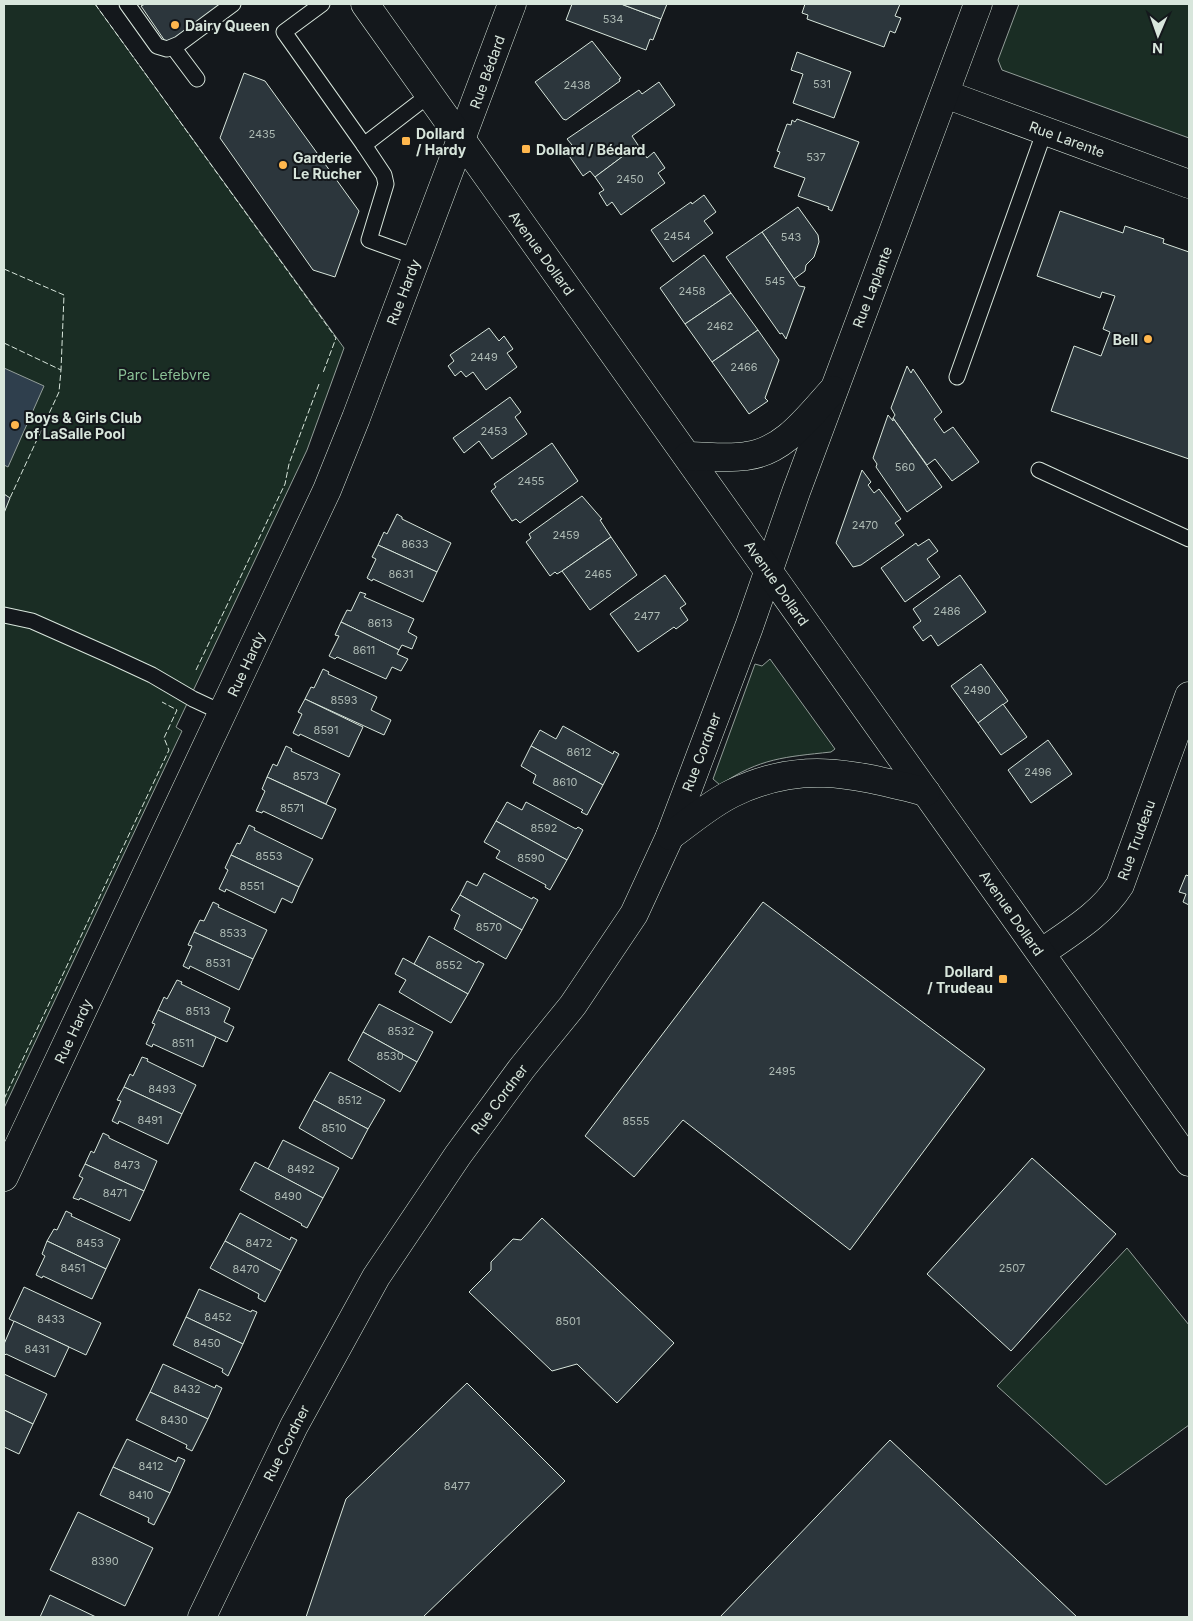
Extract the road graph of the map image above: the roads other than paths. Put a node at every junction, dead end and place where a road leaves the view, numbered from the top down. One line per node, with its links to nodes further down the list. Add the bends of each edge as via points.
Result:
1 (127, 4): 7 (lane, via 158,46)
2 (233, 4): 7 (lane)
3 (322, 4): 13 (lane, via 284,32)
4 (365, 4): 10 (street, Avenue Dollard)
5 (512, 4): 12 (street, Rue Bédard)
6 (978, 4): 9 (street, Rue Laplante)
7 (173, 47): 8 (lane)
8 (197, 79)
9 (945, 94): 11 (street, Rue Larente); 17 (street, Rue Laplante)
10 (429, 95): 12 (street, Avenue Dollard); 13 (lane)
11 (1045, 130): 14 (street, Rue Larente); 16 (lane)
12 (461, 140): 15 (street, Rue Hardy); 18 (street, Avenue Dollard)
13 (364, 145): 15 (lane, via 384,175 386,184 369,240)
14 (1189, 184)
15 (416, 257): 24 (street, Rue Hardy, via 327,490)
16 (957, 377)
17 (833, 390): 18 (street, via 790,435 766,452 746,456); 21 (street, Rue Laplante)
18 (688, 456): 21 (street, Avenue Dollard)
19 (1040, 470): 20 (lane)
20 (1189, 539)
21 (769, 571): 25 (street, Avenue Dollard); 26 (street, Rue Cordner)
22 (4, 615): 24 (lane, via 32,622 111,656)
23 (1189, 696): 27 (street, Rue Trudeau, via 1120,885 1100,909)
24 (223, 713): 29 (street, Rue Hardy)
25 (926, 792): 26 (street, via 839,772 798,774 732,794); 27 (street, Avenue Dollard)
26 (670, 836): 30 (street, Rue Cordner, via 620,939 430,1194 367,1294 294,1426)
27 (1041, 953): 28 (street, Avenue Dollard)
28 (1189, 1162)
29 (4, 1177)
30 (202, 1617)

